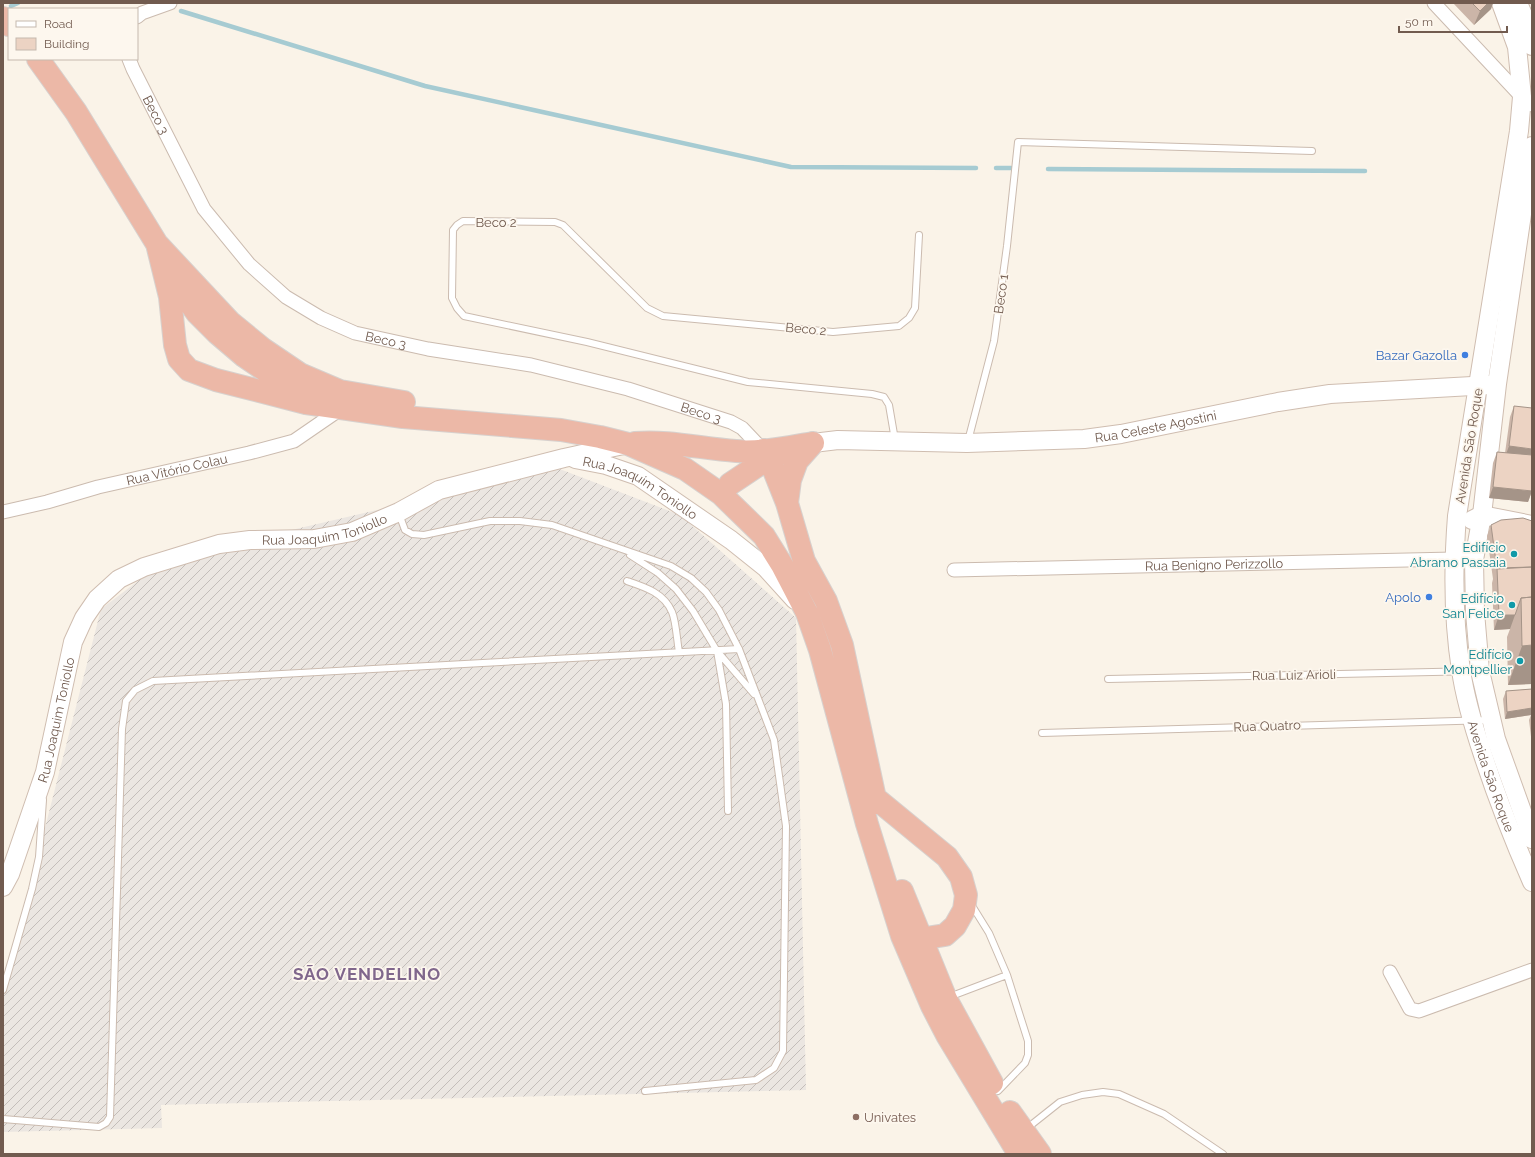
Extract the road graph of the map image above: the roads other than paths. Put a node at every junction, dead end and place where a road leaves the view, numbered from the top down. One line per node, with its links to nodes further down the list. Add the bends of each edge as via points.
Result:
1 (170, 3): 5 (street)
2 (1434, 3): 9 (street)
3 (1500, 3): 9 (street, Avenida São Roque, via 1517,47)
4 (1518, 3): 6 (street, via 1527,24)
5 (138, 16)
6 (1532, 46)
7 (39, 60): 13 (highway, via 76,112)
8 (129, 60): 25 (street, Beco 3, via 204,209 249,264 286,297 321,318 355,333 428,349 531,365 628,389 724,419 742,428)
9 (1527, 101): 18 (street, Avenida São Roque, via 1519,131)
10 (1532, 146): 17 (street, Avenida São Roque)
11 (1312, 151): 23 (lane, Beco 1, via 1018,142 994,341)
12 (919, 235): 21 (lane, Beco 2, via 915,308 909,318 899,326 833,332 663,316 647,308 563,225 555,222 462,221 454,230 452,298 464,316 587,342 748,382 884,397 889,406)
13 (157, 244): 14 (highway, via 174,280); 15 (highway); 16 (highway, via 170,297)
14 (197, 313): 15 (highway, via 210,312); 16 (highway, via 181,327); 19 (highway, via 244,356 272,375)
15 (230, 322): 20 (highway, via 300,374 340,391 416,404 563,415 612,425)
16 (175, 345): 19 (highway, via 180,359 189,370 207,377 306,403)
17 (1497, 384): 18 (street, Rua Celeste Agostini); 31 (street, Avenida São Roque)
18 (1478, 386): 23 (street, Rua Celeste Agostini, via 1330,394 1084,439); 34 (street, Avenida São Roque, via 1457,516)
19 (342, 408): 24 (highway, via 403,417 561,430); 29 (street, Rua Vitório Colau, via 294,441)
20 (655, 442): 24 (highway); 25 (highway); 27 (highway, via 696,462)
21 (895, 442): 22 (street, Rua Celeste Agostini, via 838,440); 23 (street, Rua Celeste Agostini)
22 (813, 443): 25 (highway); 28 (highway, via 797,461 790,480)
23 (967, 443)
24 (628, 444): 26 (street); 39 (highway, via 685,469 720,494 764,536)
25 (766, 454): 27 (highway); 28 (highway)
26 (564, 458): 30 (street, Rua Joaquim Toniollo, via 439,490); 39 (street, Rua Joaquim Toniollo, via 606,465 638,476 732,540 766,568)
27 (730, 484): 36 (highway)
28 (787, 503): 36 (highway)
29 (3, 512)
30 (399, 512): 33 (lane, via 405,530 412,534 424,535 490,521 520,521 552,525); 50 (street, Rua Joaquim Toniollo, via 352,532 314,539 250,540 219,544 144,567 119,579 97,599 84,618 73,642)
31 (1482, 515): 32 (street); 34 (street, via 1466,526); 35 (street, Avenida São Roque)
32 (1532, 525)
33 (622, 550): 40 (lane, via 671,566 691,578 706,592 719,610); 41 (lane, via 658,573 676,589)
34 (1454, 552): 35 (street, Rua Benigno Perizzollo); 37 (street, Rua Benigno Perizzollo); 43 (street, Avenida São Roque)
35 (1474, 560): 44 (street, Avenida São Roque)
36 (804, 561): 51 (highway, via 826,600 842,645)
37 (954, 570)
38 (627, 581): 42 (lane, via 650,589 662,598 672,612)
39 (807, 614): 58 (highway, via 820,650 867,824)
40 (739, 649): 41 (lane); 46 (lane)
41 (716, 651): 42 (lane); 46 (lane); 52 (lane, via 726,704)
42 (680, 652): 67 (lane, via 153,681 135,690 126,701 122,729 110,1116 106,1123 99,1127)
43 (1461, 671): 44 (lane, Rua Luiz Arioli); 45 (lane, Rua Luiz Arioli); 47 (street, Avenida São Roque)
44 (1480, 671): 48 (street, Avenida São Roque)
45 (1108, 680)
46 (757, 698): 65 (lane, via 774,740 786,826 783,1051 774,1068 756,1080)
47 (1471, 720): 48 (lane, Rua Quatro); 49 (lane, Rua Quatro); 54 (street, Avenida São Roque, via 1492,785)
48 (1491, 720): 53 (street, Avenida São Roque)
49 (1042, 733)
50 (45, 772): 55 (street, Rua Joaquim Toniollo, via 10,874); 63 (lane, via 39,858)
51 (874, 797): 56 (highway, via 947,858 961,877); 58 (highway, via 903,896)
52 (728, 811)
53 (1532, 839)
54 (1532, 882)
55 (3, 887)
56 (966, 895): 57 (highway, via 964,910); 62 (lane, via 989,933)
57 (955, 926): 58 (highway, via 945,935); 61 (highway)
58 (911, 937): 61 (highway); 69 (highway, via 932,1006)
59 (1532, 970): 60 (street, via 1419,1011 1410,1009)
60 (1390, 972)
61 (937, 976): 64 (highway)
62 (1007, 976): 64 (lane); 66 (lane, via 1028,1041 1028,1055 1025,1063)
63 (3, 990)
64 (946, 998): 66 (highway)
65 (645, 1091)
66 (996, 1092): 68 (highway)
67 (3, 1119)
68 (1023, 1132): 70 (highway); 71 (lane, via 1060,1102 1103,1092 1119,1094 1164,1114)
69 (1019, 1154)
70 (1040, 1154)
71 (1223, 1154)

